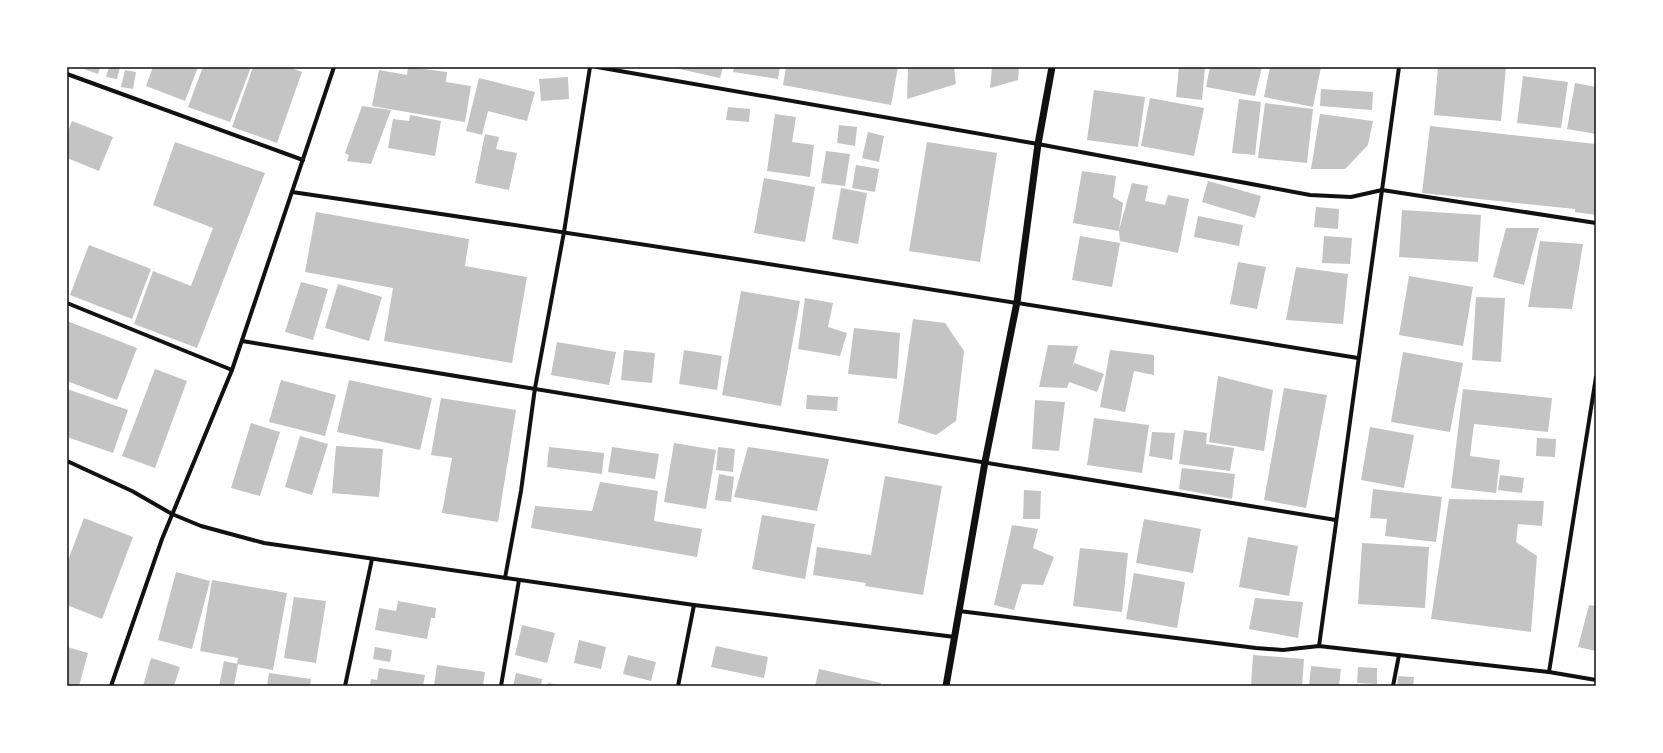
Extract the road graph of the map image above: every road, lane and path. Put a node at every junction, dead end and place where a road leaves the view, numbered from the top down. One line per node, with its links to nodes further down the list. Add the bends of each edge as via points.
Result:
1 (334, 67): 8 (street)
2 (590, 67): 12 (street)
3 (597, 67): 7 (street)
4 (1052, 67): 7 (street)
5 (1399, 67): 9 (street)
6 (67, 74): 8 (street)
7 (1038, 144): 9 (street, via 1310,195 1351,197); 13 (street)
8 (303, 160): 10 (street)
9 (1382, 190): 11 (street); 16 (street)
10 (292, 192): 12 (street); 15 (street)
11 (1596, 223)
12 (564, 232): 13 (street); 19 (street)
13 (1017, 302): 16 (street); 21 (street)
14 (67, 303): 17 (street)
15 (242, 340): 17 (street); 19 (street)
16 (1358, 358): 23 (street)
17 (232, 370): 22 (street)
18 (1596, 377): 32 (street)
19 (535, 388): 21 (street); 25 (street, via 521,491)
20 (67, 461): 22 (street, via 132,491)
21 (985, 462): 23 (street); 28 (street)
22 (172, 514): 24 (street, via 201,526 257,542); 34 (street)
23 (1336, 520): 30 (street)
24 (372, 559): 25 (street); 35 (street)
25 (505, 578): 26 (street)
26 (518, 580): 27 (street); 36 (street)
27 (694, 605): 29 (street); 37 (street)
28 (960, 611): 29 (street); 30 (street, via 1256,648 1283,650)
29 (955, 637): 38 (street)
30 (1319, 646): 31 (street)
31 (1399, 655): 32 (street); 39 (street)
32 (1549, 672): 33 (street)
33 (1596, 680)
34 (110, 686)
35 (345, 686)
36 (501, 686)
37 (678, 686)
38 (946, 686)
39 (1393, 686)

